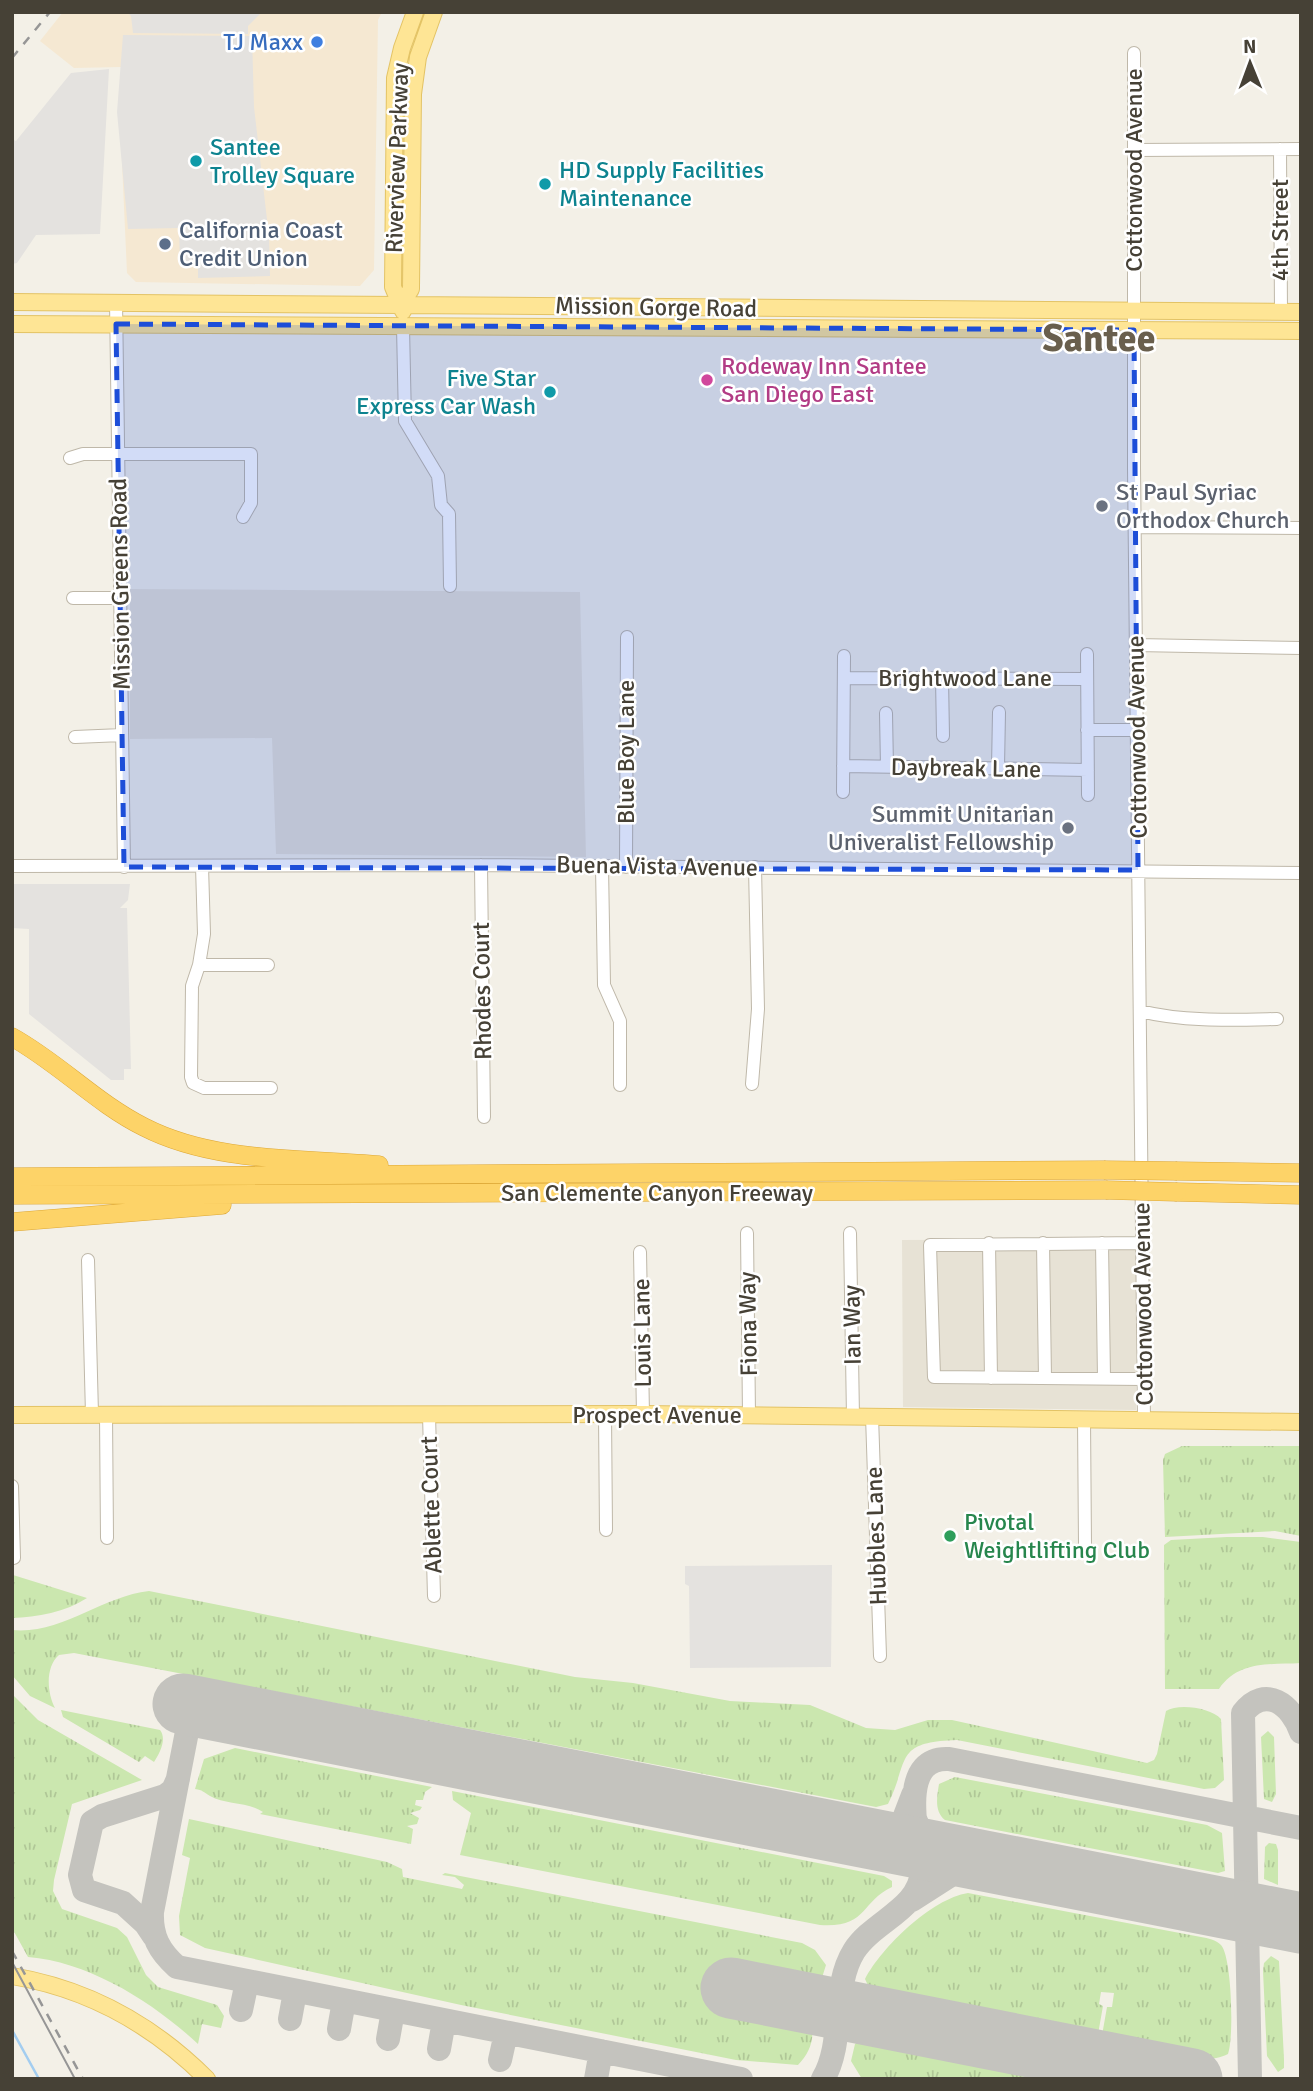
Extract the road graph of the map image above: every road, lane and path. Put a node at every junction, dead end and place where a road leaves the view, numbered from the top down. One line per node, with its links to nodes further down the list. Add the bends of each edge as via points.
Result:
1 (415, 12): 9 (main road, Riverview Parkway, via 394,91 393,287)
2 (434, 12): 9 (main road, Riverview Parkway, via 418,57 413,94 411,289)
3 (1134, 53): 6 (street, Cottonwood Avenue)
4 (1280, 149): 5 (street); 6 (street); 11 (street, 4th Street)
5 (1301, 149)
6 (1134, 150): 10 (street, Cottonwood Avenue)
7 (116, 301): 8 (main road, Mission Gorge Road); 9 (main road, Mission Gorge Road); 14 (street, Mission Greens Road)
8 (12, 302)
9 (402, 304): 10 (main road, Mission Gorge Road); 15 (main road, Riverview Parkway)
10 (1133, 311): 11 (main road, Mission Gorge Road); 16 (street, Cottonwood Avenue)
11 (1281, 312): 12 (main road, Mission Gorge Road)
12 (1301, 312)
13 (12, 324): 14 (main road, Mission Gorge Road)
14 (116, 324): 15 (main road, Mission Gorge Road); 18 (street, Mission Greens Road)
15 (403, 327): 16 (main road, Mission Gorge Road); 23 (street, via 405,421 439,476 441,505 449,514)
16 (1134, 330): 17 (main road, Mission Gorge Road); 21 (street, Cottonwood Avenue)
17 (1301, 331)
18 (118, 453): 19 (street); 20 (street, via 251,454 251,503); 25 (street, Mission Greens Road)
19 (70, 458)
20 (243, 517)
21 (1135, 527): 22 (street); 27 (street, Cottonwood Avenue)
22 (1301, 528)
23 (450, 586)
24 (73, 598): 25 (street)
25 (120, 598): 38 (street, Mission Greens Road)
26 (627, 637): 52 (street, Blue Boy Lane)
27 (1136, 645): 28 (street); 37 (street, Cottonwood Avenue)
28 (1301, 648)
29 (1087, 654): 33 (street)
30 (844, 656): 31 (street)
31 (844, 678): 32 (street, Brightwood Lane); 41 (street)
32 (942, 678): 33 (street, Brightwood Lane); 39 (street)
33 (1087, 679): 36 (street)
34 (999, 712): 43 (street)
35 (887, 713): 42 (street)
36 (1087, 730): 37 (street); 44 (street)
37 (1137, 730): 54 (street, Cottonwood Avenue)
38 (122, 735): 40 (street); 51 (street, Mission Greens Road)
39 (943, 736)
40 (75, 737)
41 (844, 766): 42 (street, Daybreak Lane); 45 (street)
42 (887, 767): 43 (street, Daybreak Lane)
43 (998, 768): 44 (street, Daybreak Lane)
44 (1088, 770): 46 (street)
45 (843, 792)
46 (1088, 795)
47 (481, 865): 49 (street, Buena Vista Avenue); 50 (street, Buena Vista Avenue); 64 (street, Rhodes Court)
48 (12, 866): 51 (street, Buena Vista Avenue)
49 (202, 866): 51 (street, Buena Vista Avenue); 56 (street, via 204,934)
50 (602, 866): 52 (street, Buena Vista Avenue); 62 (street, via 604,985 620,1021)
51 (124, 867)
52 (626, 867): 53 (street, Buena Vista Avenue)
53 (755, 867): 54 (street, Buena Vista Avenue); 61 (street, via 758,1009)
54 (1138, 870): 55 (street, Buena Vista Avenue); 58 (street, Cottonwood Avenue)
55 (1301, 873)
56 (199, 965): 57 (street); 63 (street, via 192,986 193,1083 204,1088)
57 (268, 965)
58 (1140, 1012): 59 (street); 77 (street, Cottonwood Avenue)
59 (1277, 1019)
60 (12, 1037): 66 (highway, via 124,1115 176,1142 213,1151)
61 (752, 1084)
62 (620, 1085)
63 (271, 1088)
64 (484, 1117)
65 (1301, 1173): 66 (highway, San Clemente Canyon Freeway, bridge)
66 (540, 1174): 67 (highway, San Clemente Canyon Freeway)
67 (12, 1177)
68 (319, 1194): 69 (highway, San Clemente Canyon Freeway); 70 (highway, San Clemente Canyon Freeway, bridge, via 1106,1190); 71 (highway)
69 (12, 1195)
70 (1301, 1195)
71 (12, 1222)
72 (747, 1233): 89 (street, Fiona Way)
73 (850, 1233): 91 (street, Ian Way)
74 (989, 1243): 75 (street); 80 (street); 80 (street, via 930,1245 934,1377)
75 (1043, 1243): 76 (street); 81 (street)
76 (1102, 1243): 77 (street); 82 (street)
77 (1142, 1243): 83 (street, Cottonwood Avenue)
78 (640, 1252): 86 (street, Louis Lane)
79 (88, 1260): 84 (street)
80 (991, 1378): 81 (street)
81 (1045, 1378): 82 (street)
82 (1104, 1378): 83 (street)
83 (1143, 1378): 93 (street, Cottonwood Avenue)
84 (99, 1414): 87 (main road, Prospect Avenue); 88 (main road, Prospect Avenue); 97 (street)
85 (605, 1414): 86 (main road, Prospect Avenue); 88 (main road, Prospect Avenue); 96 (street)
86 (643, 1414): 89 (main road, Prospect Avenue)
87 (12, 1415)
88 (429, 1415): 100 (street, Ablette Court)
89 (749, 1415): 91 (main road, Prospect Avenue)
90 (872, 1416): 91 (main road, Prospect Avenue); 92 (main road, Prospect Avenue); 101 (street, Hubbles Lane)
91 (853, 1417)
92 (1084, 1419): 93 (main road, Prospect Avenue); 98 (street)
93 (1144, 1420): 94 (main road, Prospect Avenue)
94 (1301, 1422)
95 (12, 1486): 99 (street)
96 (606, 1530)
97 (107, 1538)
98 (1085, 1545)
99 (13, 1558)
100 (434, 1596)
101 (880, 1656)
102 (12, 1976): 103 (main road, via 70,1990 114,2009 173,2046)
103 (207, 2079)

